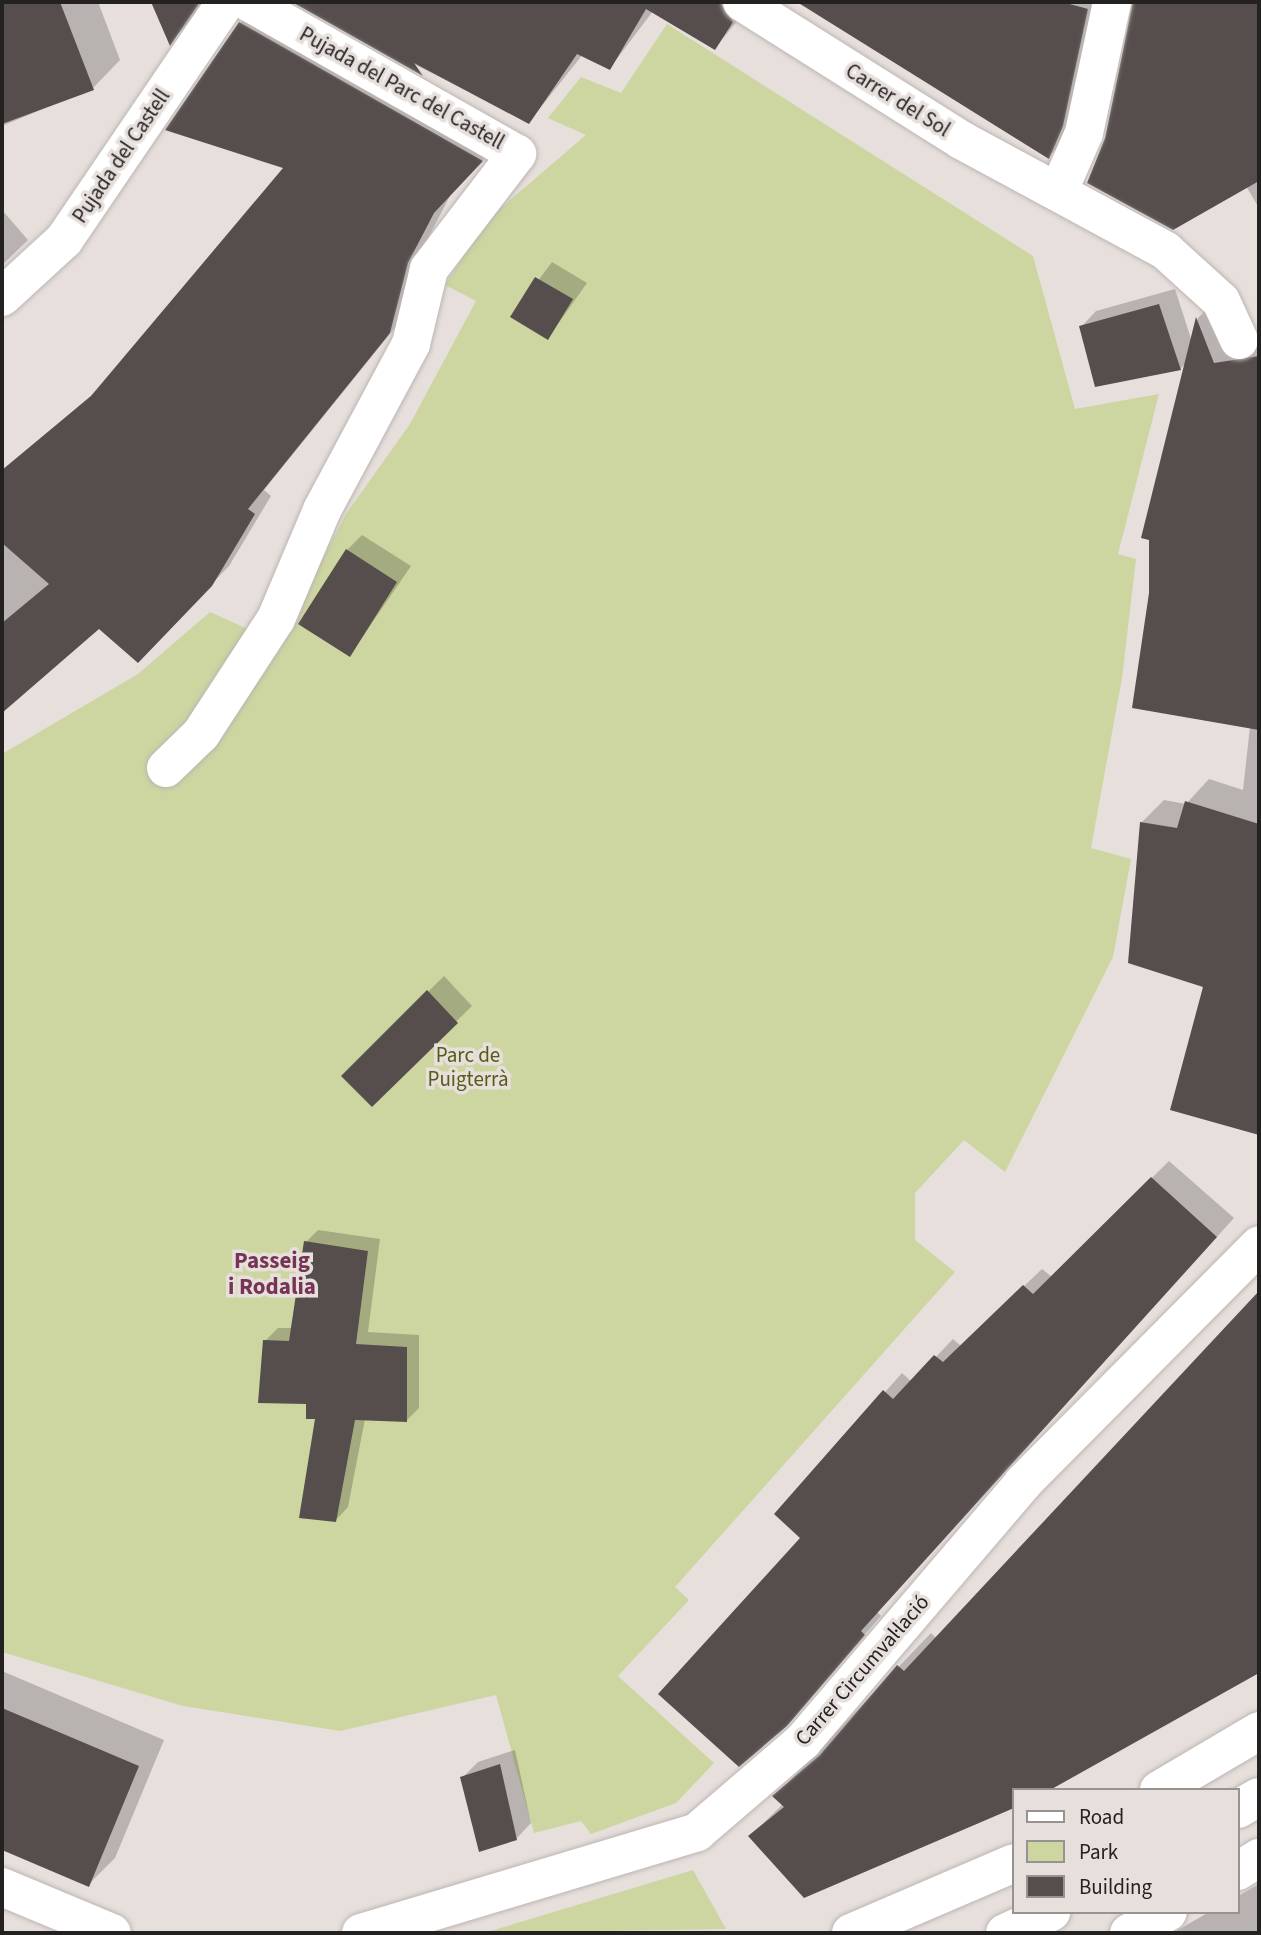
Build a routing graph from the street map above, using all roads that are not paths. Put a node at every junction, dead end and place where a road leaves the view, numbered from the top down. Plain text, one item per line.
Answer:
1 (226, 2) edge
2 (248, 2) edge
3 (743, 2) edge
4 (1112, 2) edge
5 (1059, 190) junction
6 (2, 297) edge
7 (1239, 340) dead end
8 (166, 768) dead end
9 (1259, 1245) edge
10 (1259, 1731) edge
11 (1162, 1788) edge
12 (1259, 1797) edge
13 (1240, 1808) edge
14 (1259, 1858) edge
15 (1012, 1864) edge
16 (1240, 1870) edge
17 (2, 1886) edge
18 (1047, 1914) edge
19 (1164, 1914) edge
20 (88, 1929) edge
21 (361, 1933) edge
22 (851, 1933) edge
23 (1005, 1933) edge
24 (1129, 1933) edge

1 - 6 street, Pujada del Castell
2 - 8 street, Pujada del Parc del Castell
3 - 5 street, Carrer del Sol
4 - 5 street
5 - 7 street, Carrer del Sol
9 - 21 street, Carrer Circumval·lació
10 - 11 street
12 - 13 street
14 - 16 street
15 - 22 street
17 - 20 street
18 - 23 street
19 - 24 street

